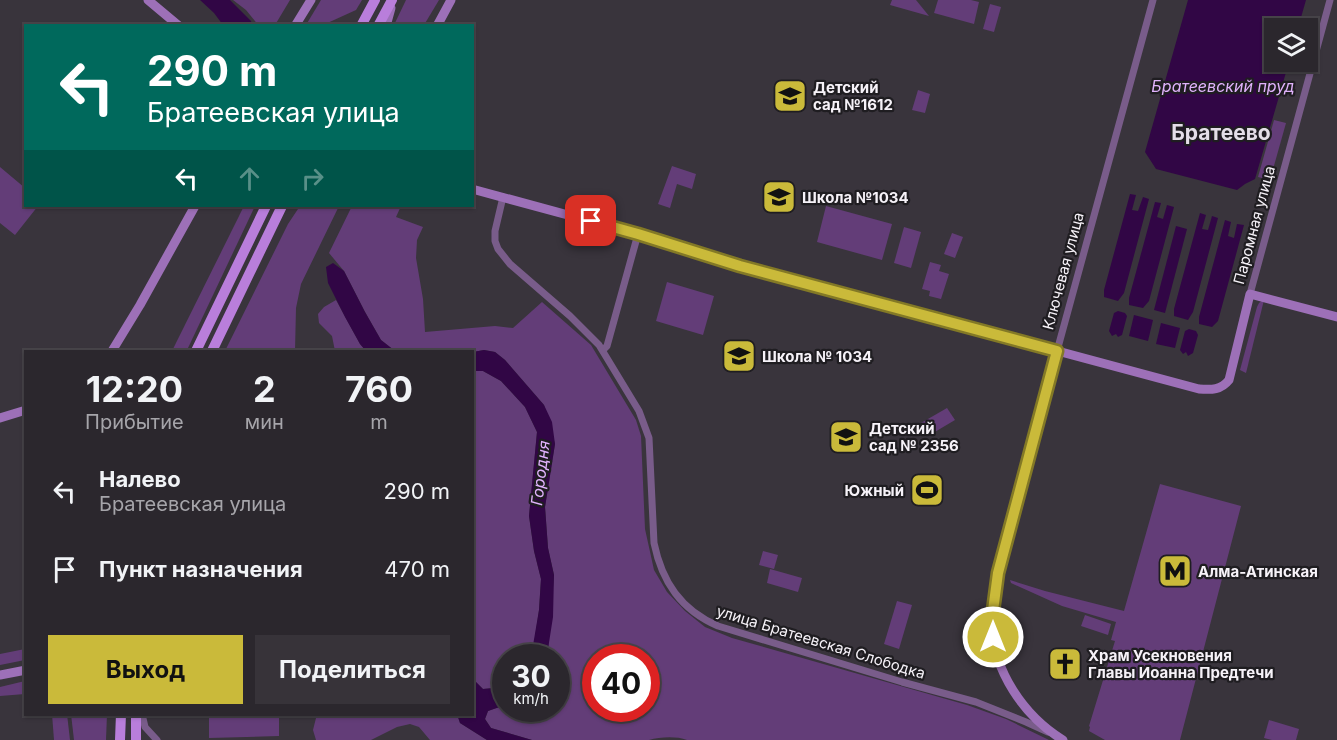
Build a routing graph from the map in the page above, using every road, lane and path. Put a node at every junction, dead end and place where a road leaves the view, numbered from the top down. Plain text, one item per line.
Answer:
1 (148, 0) edge
2 (311, 0) edge
3 (375, 0) edge
4 (393, 0) edge
5 (451, 0) edge
6 (1153, 0) edge
7 (1330, 0) edge
8 (177, 24) edge
9 (297, 24) edge
10 (362, 24) edge
11 (379, 24) edge
12 (387, 24) edge
13 (437, 24) edge
14 (474, 190) edge
15 (503, 197) junction
16 (194, 207) edge
17 (266, 207) edge
18 (282, 207) edge
19 (638, 234) junction
20 (1250, 294) junction
21 (1337, 317) edge
22 (113, 350) edge
23 (196, 350) edge
24 (213, 350) edge
25 (603, 350) junction
26 (1057, 351) junction
27 (24, 411) edge
28 (0, 418) edge
29 (24, 670) edge
30 (0, 675) edge
31 (121, 716) edge
32 (136, 716) edge
33 (142, 716) edge
34 (1062, 739) edge
35 (120, 740) edge
36 (136, 740) edge
37 (157, 740) edge

1 - 8 street
2 - 9 street
3 - 10 main road
4 - 11 main road
4 - 12 street
5 - 13 street
6 - 26 street, Ключевая улица
7 - 20 street, Паромная улица
14 - 15 street
15 - 19 street
15 - 25 street, улица Братеевская Слободка
16 - 22 street
17 - 23 main road
18 - 24 main road
19 - 25 street
19 - 26 street
20 - 21 street
20 - 26 street, Паромная улица
25 - 34 street, улица Братеевская Слободка
26 - 34 street, Ключевая улица
27 - 28 street
29 - 30 street
31 - 35 main road
32 - 36 main road
33 - 37 street

